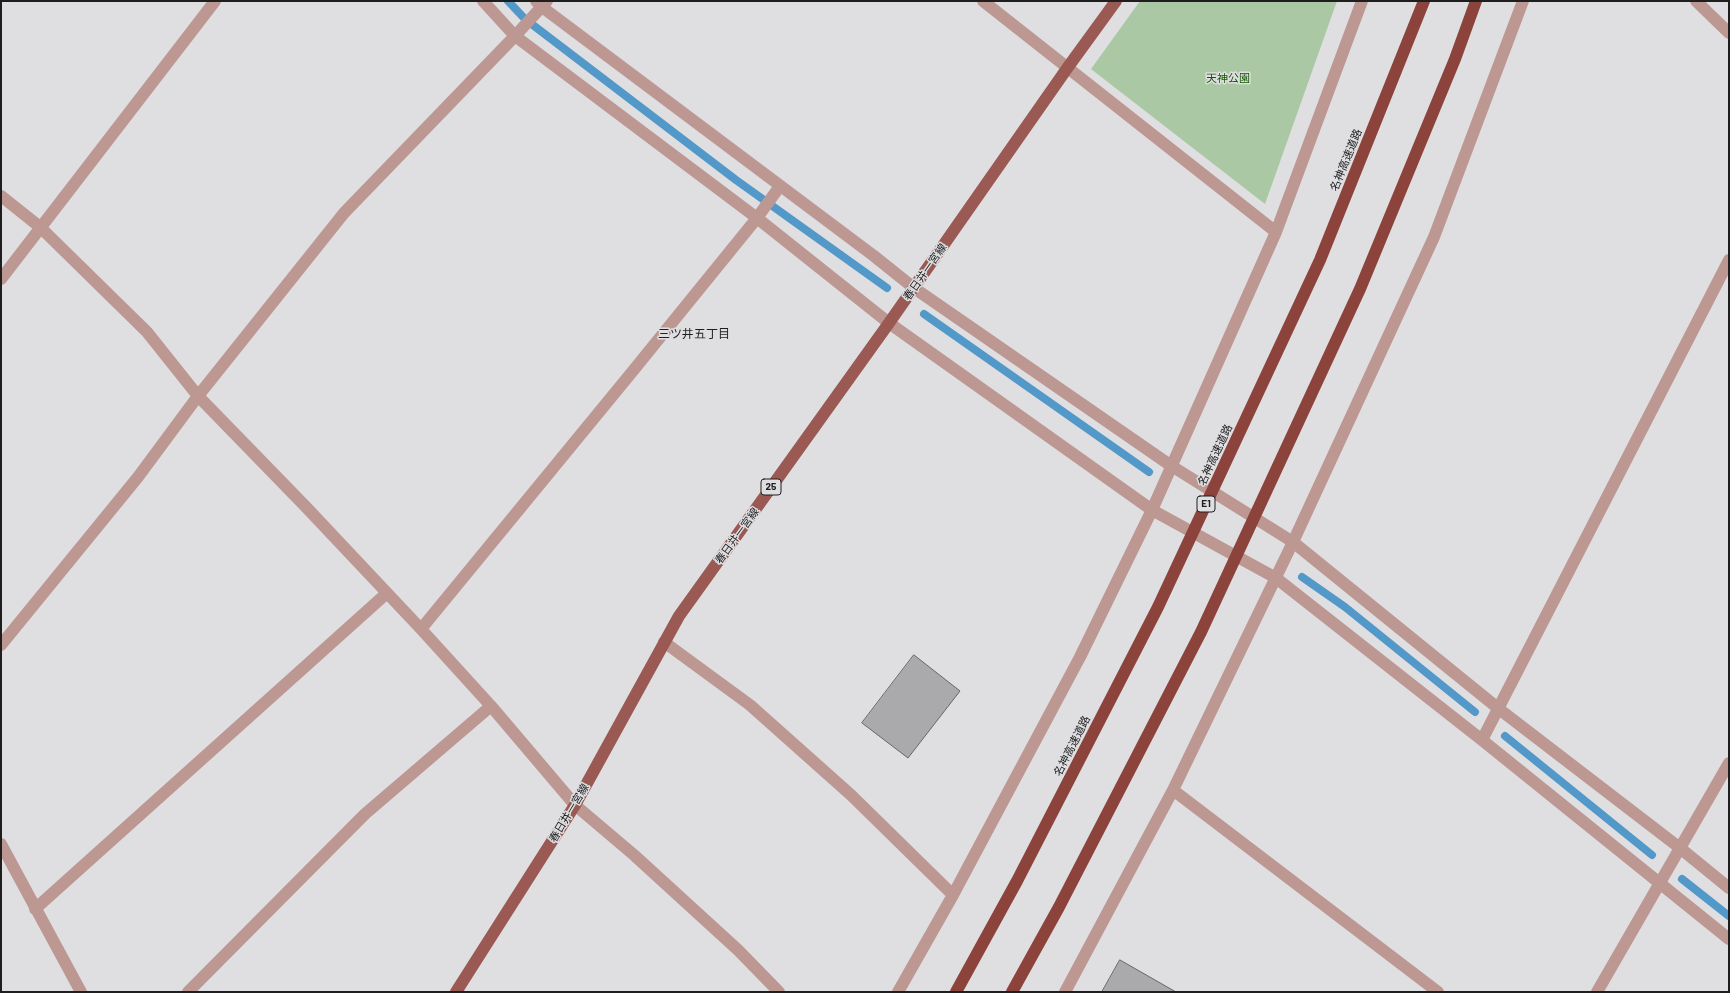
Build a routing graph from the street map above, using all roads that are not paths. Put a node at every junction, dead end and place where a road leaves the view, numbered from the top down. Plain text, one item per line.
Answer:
1 (215, 1) edge
2 (483, 1) edge
3 (983, 1) edge
4 (1116, 1) edge
5 (1362, 1) edge
6 (1424, 1) edge
7 (1476, 1) edge
8 (1523, 1) edge
9 (1696, 1) edge
10 (542, 3) edge
11 (1729, 33) edge
12 (515, 36) junction
13 (1068, 67) junction
14 (780, 186) junction
15 (1, 196) edge
16 (756, 218) junction
17 (40, 228) junction
18 (1276, 232) junction
19 (1729, 260) edge
20 (1, 279) edge
21 (914, 288) junction
22 (889, 323) junction
23 (198, 396) junction
24 (1170, 465) junction
25 (1152, 510) junction
26 (1293, 542) junction
27 (1276, 578) junction
28 (387, 593) junction
29 (421, 628) junction
30 (664, 642) junction
31 (1, 645) edge
32 (491, 706) junction
33 (1499, 709) junction
34 (1482, 740) junction
35 (1729, 763) edge
36 (1173, 790) junction
37 (575, 805) junction
38 (1, 844) edge
39 (1680, 848) junction
40 (1660, 884) junction
41 (1729, 888) edge
42 (953, 895) junction
43 (35, 909) junction
44 (1729, 939) edge
45 (81, 992) edge
46 (188, 992) edge
47 (456, 992) edge
48 (779, 992) edge
49 (898, 992) edge
50 (956, 992) edge
51 (1012, 992) edge
52 (1065, 992) edge
53 (1438, 992) edge
54 (1597, 992) edge

1 - 17 street
2 - 12 street
3 - 13 street
4 - 13 main road, 春日井一宮線 / 25
5 - 18 street
6 - 50 highway, 名神高速道路 / E1, bridge
7 - 51 highway, bridge
8 - 26 street
9 - 11 street
10 - 12 street
10 - 14 street
12 - 16 street
12 - 23 street
13 - 18 street
13 - 21 main road, 春日井一宮線 / 25
14 - 16 street
14 - 21 street
15 - 17 street
16 - 22 street
16 - 29 street
17 - 20 street
17 - 23 street
18 - 24 street
19 - 33 street
21 - 22 main road, 春日井一宮線 / 25
21 - 24 street
22 - 25 street
22 - 30 main road, 春日井一宮線 / 25
23 - 28 street
23 - 31 street
24 - 25 street
24 - 26 street
25 - 27 street
25 - 42 street
26 - 27 street
26 - 33 street
27 - 34 street
27 - 36 street
28 - 29 street
28 - 43 street
29 - 32 street
30 - 37 main road, 春日井一宮線 / 25
30 - 42 street
32 - 37 street
32 - 46 street
33 - 34 street
33 - 39 street
34 - 40 street
35 - 39 street
36 - 52 street
36 - 53 street
37 - 47 main road, 春日井一宮線 / 25
37 - 48 street
38 - 43 street
39 - 40 street
39 - 41 street
40 - 44 street
40 - 54 street
42 - 49 street
43 - 45 street

